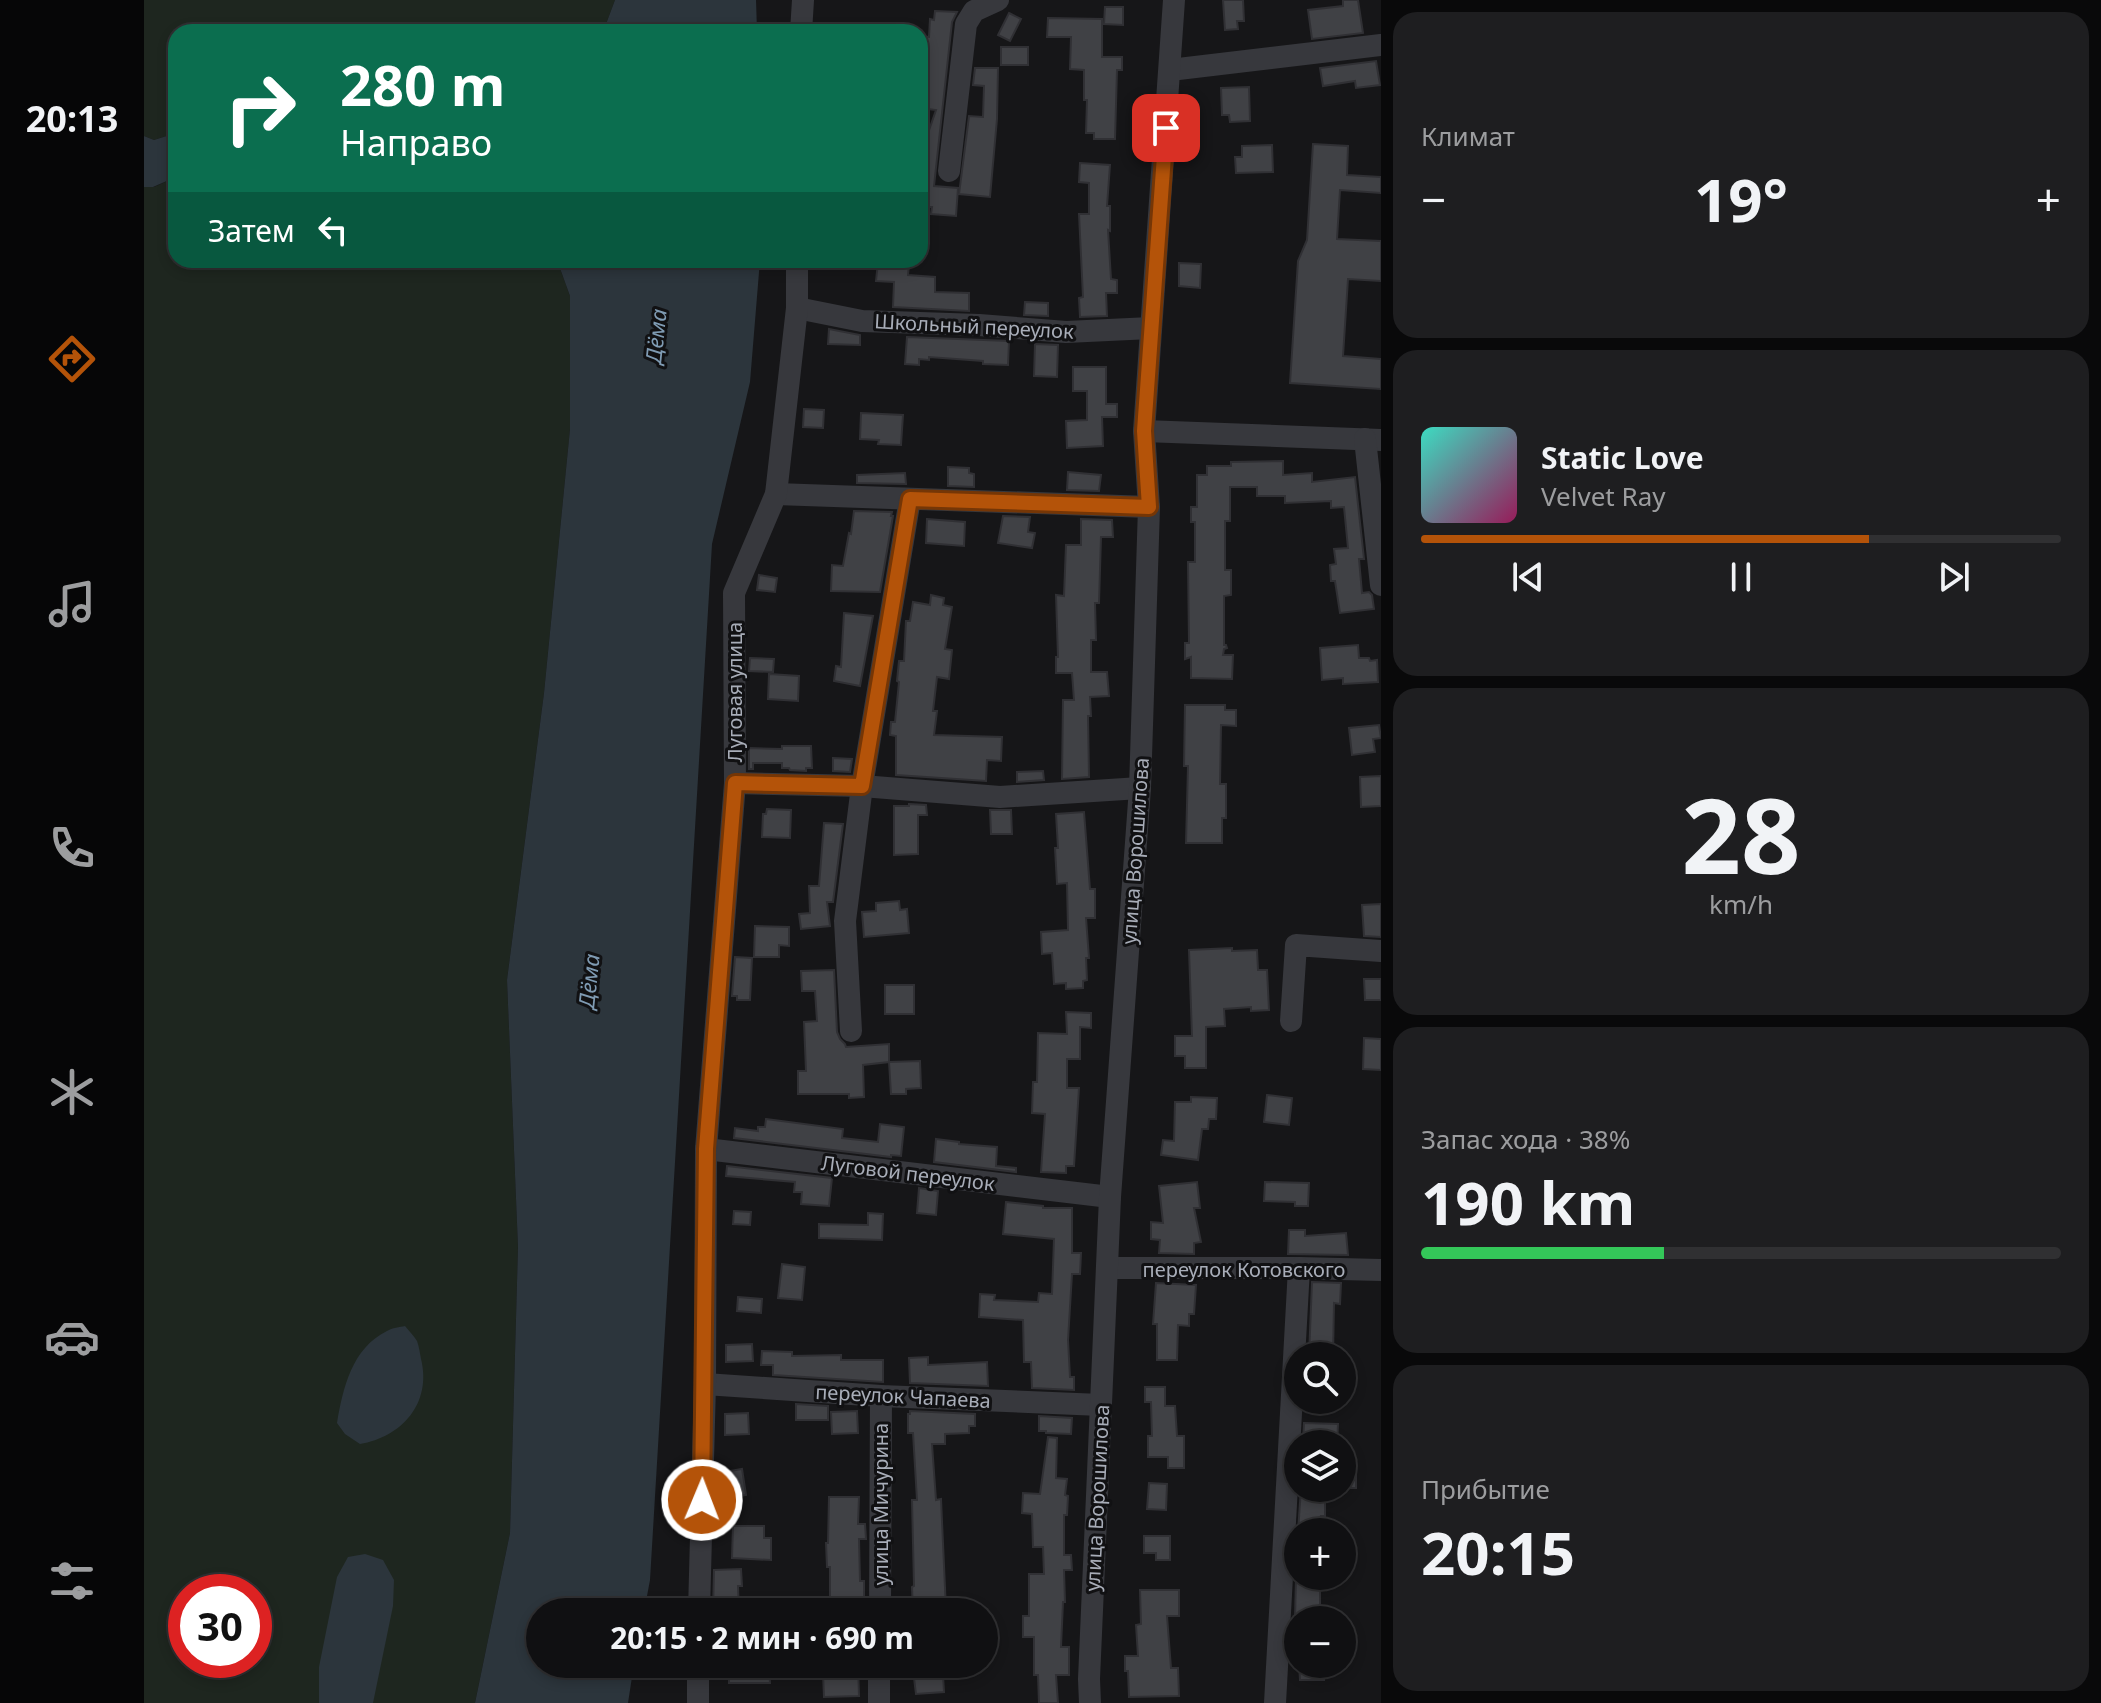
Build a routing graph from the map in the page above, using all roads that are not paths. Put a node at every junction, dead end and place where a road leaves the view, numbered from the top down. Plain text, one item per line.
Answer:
1 (803, 0) edge
2 (998, 0) edge
3 (1174, 0) edge
4 (802, 24) edge
5 (1381, 45) edge
6 (1170, 70) junction
7 (949, 171) dead end
8 (797, 268) edge
9 (797, 308) junction
10 (1151, 328) junction
11 (1144, 431) junction
12 (1373, 440) edge
13 (776, 494) junction
14 (910, 499) junction
15 (1149, 507) junction
16 (1381, 585) edge
17 (735, 783) junction
18 (862, 786) junction
19 (1140, 788) junction
20 (1381, 951) edge
21 (1291, 1021) dead end
22 (851, 1031) dead end
23 (706, 1149) junction
24 (1110, 1197) junction
25 (1107, 1268) junction
26 (1299, 1268) junction
27 (1381, 1270) edge
28 (705, 1384) junction
29 (881, 1396) junction
30 (1101, 1405) junction
31 (699, 1598) edge
32 (880, 1598) edge
33 (698, 1678) edge
34 (879, 1678) edge
35 (698, 1703) edge
36 (879, 1703) edge
37 (1090, 1703) edge
38 (1275, 1703) edge

1 - 4 street
2 - 7 street
3 - 6 street, улица Ворошилова
5 - 6 street
6 - 10 street, улица Ворошилова
8 - 9 street, Луговая улица
9 - 10 street, Школьный переулок
9 - 13 street, Луговая улица
10 - 11 street, улица Ворошилова
11 - 12 street
11 - 15 street, улица Ворошилова
12 - 16 street
13 - 14 street
13 - 17 street, Луговая улица
14 - 15 street
14 - 18 street
15 - 19 street, улица Ворошилова
17 - 18 street
17 - 23 street, Луговая улица
18 - 19 street
18 - 22 street
19 - 24 street, улица Ворошилова
20 - 21 street
23 - 24 street, Луговой переулок
23 - 28 street, Луговая улица
24 - 25 street, улица Ворошилова
25 - 26 street, переулок Котовского
25 - 30 street, улица Ворошилова
26 - 27 street, переулок Котовского
26 - 38 street
28 - 29 street, переулок Чапаева
28 - 31 street, Луговая улица
29 - 30 street, переулок Чапаева
29 - 32 street, улица Мичурина
30 - 37 street, улица Ворошилова
33 - 35 street
34 - 36 street

